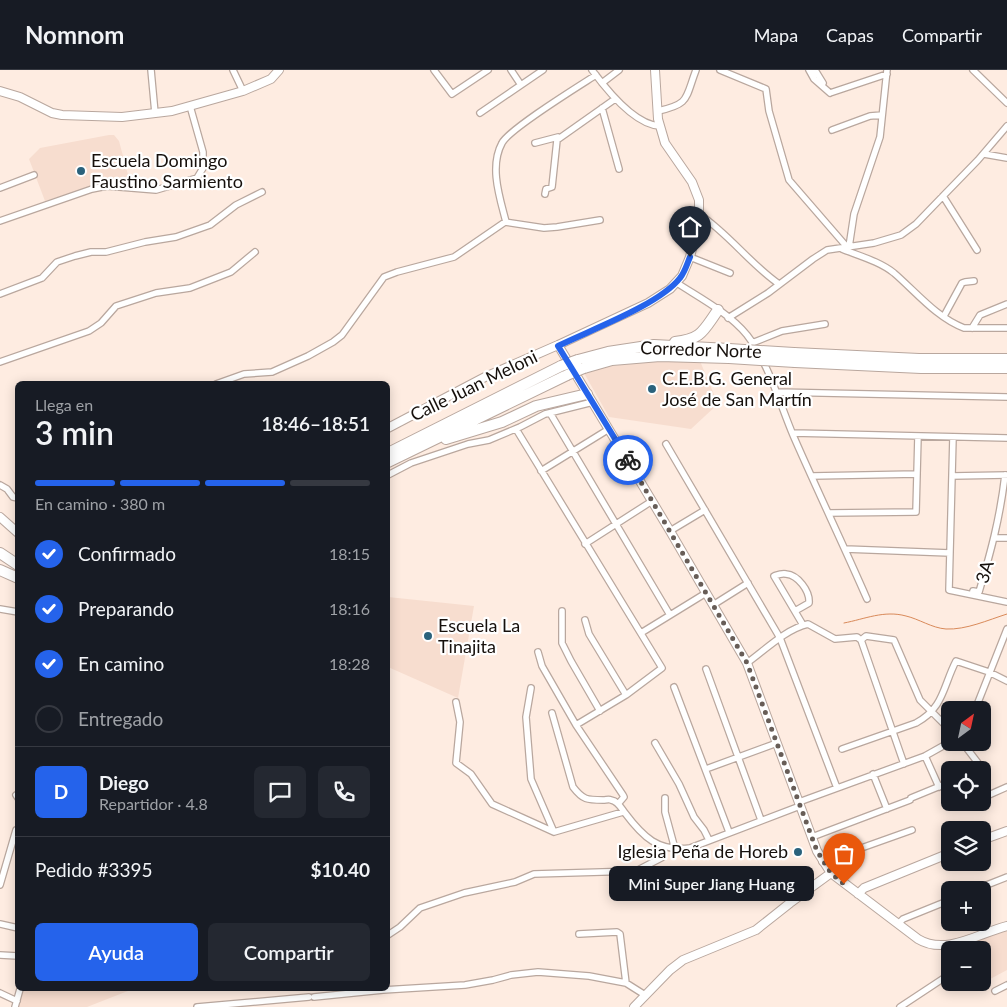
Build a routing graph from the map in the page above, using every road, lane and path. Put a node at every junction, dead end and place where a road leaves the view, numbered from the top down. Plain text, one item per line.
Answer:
1 (151, 70) edge
2 (233, 70) edge
3 (279, 70) edge
4 (434, 70) edge
5 (488, 70) edge
6 (511, 70) edge
7 (543, 70) edge
8 (619, 70) edge
9 (656, 70) edge
10 (696, 70) edge
11 (720, 70) edge
12 (809, 70) edge
13 (815, 70) edge
14 (973, 70) edge
15 (594, 72) edge
16 (887, 72) edge
17 (602, 84) junction
18 (521, 85) junction
19 (0, 91) edge
20 (243, 91) junction
21 (830, 92) junction
22 (615, 99) junction
23 (1007, 104) edge
24 (190, 106) junction
25 (602, 108) junction
26 (658, 111) junction
27 (155, 113) junction
28 (480, 113) dead end
29 (882, 115) junction
30 (660, 126) junction
31 (1007, 126) edge
32 (832, 130) dead end
33 (560, 137) junction
34 (535, 143) dead end
35 (984, 154) junction
36 (1007, 158) edge
37 (618, 170) dead end
38 (34, 175) dead end
39 (0, 188) edge
40 (262, 192) dead end
41 (545, 194) dead end
42 (944, 196) junction
43 (699, 214) junction
44 (600, 220) dead end
45 (0, 221) edge
46 (506, 222) junction
47 (846, 248) junction
48 (977, 250) dead end
49 (255, 252) dead end
50 (690, 257) junction
51 (730, 273) dead end
52 (974, 281) dead end
53 (677, 283) junction
54 (779, 284) junction
55 (0, 294) edge
56 (1007, 304) edge
57 (718, 310) junction
58 (944, 316) junction
59 (728, 318) junction
60 (824, 324) dead end
61 (972, 328) junction
62 (1007, 328) edge
63 (752, 343) junction
64 (654, 345) junction
65 (558, 346) junction
66 (729, 354) junction
67 (795, 358) junction
68 (1007, 359) edge
69 (0, 362) edge
70 (581, 364) junction
71 (1007, 368) edge
72 (564, 371) junction
73 (224, 381) edge
74 (776, 392) junction
75 (1007, 397) edge
76 (590, 398) junction
77 (550, 413) junction
78 (390, 427) edge
79 (516, 429) junction
80 (609, 430) junction
81 (792, 433) junction
82 (918, 436) junction
83 (953, 437) junction
84 (1007, 438) edge
85 (666, 444) dead end
86 (414, 449) junction
87 (390, 452) edge
88 (573, 452) junction
89 (390, 461) edge
90 (541, 471) junction
91 (390, 474) edge
92 (917, 474) junction
93 (1006, 475) edge
94 (812, 476) junction
95 (952, 476) junction
96 (0, 485) edge
97 (15, 497) edge
98 (652, 501) junction
99 (705, 510) junction
100 (1004, 510) edge
101 (828, 513) junction
102 (0, 517) edge
103 (616, 524) junction
104 (15, 530) edge
105 (670, 531) junction
106 (995, 538) junction
107 (1007, 538) edge
108 (585, 544) junction
109 (845, 549) junction
110 (0, 553) edge
111 (950, 553) junction
112 (0, 560) edge
113 (15, 565) edge
114 (15, 566) edge
115 (0, 570) edge
116 (0, 575) edge
117 (15, 578) edge
118 (15, 578) edge
119 (748, 583) junction
120 (961, 592) junction
121 (706, 593) junction
122 (867, 598) dead end
123 (1007, 602) edge
124 (713, 605) junction
125 (0, 608) edge
126 (562, 610) dead end
127 (15, 611) edge
128 (795, 611) junction
129 (670, 615) junction
130 (585, 620) dead end
131 (803, 625) junction
132 (1007, 629) edge
133 (640, 633) junction
134 (780, 638) junction
135 (861, 640) junction
136 (538, 652) dead end
137 (747, 663) junction
138 (706, 669) dead end
139 (989, 672) junction
140 (1007, 682) edge
141 (674, 687) dead end
142 (531, 688) dead end
143 (626, 695) junction
144 (978, 701) edge
145 (456, 702) dead end
146 (600, 711) junction
147 (931, 712) junction
148 (552, 713) dead end
149 (941, 721) edge
150 (576, 725) junction
151 (893, 731) junction
152 (656, 743) dead end
153 (776, 743) junction
154 (941, 747) edge
155 (842, 749) dead end
156 (969, 751) edge
157 (925, 756) junction
158 (739, 758) junction
159 (976, 761) edge
160 (904, 764) junction
161 (706, 769) junction
162 (873, 774) junction
163 (941, 786) edge
164 (938, 787) junction
165 (1007, 787) edge
166 (837, 788) junction
167 (991, 794) edge
168 (665, 798) dead end
169 (618, 804) junction
170 (799, 804) junction
171 (886, 809) junction
172 (624, 812) junction
173 (761, 820) junction
174 (912, 830) dead end
175 (1007, 831) edge
176 (554, 832) junction
177 (729, 832) junction
178 (15, 833) edge
179 (812, 837) junction
180 (991, 837) edge
181 (709, 840) junction
182 (661, 846) junction
183 (675, 849) junction
184 (941, 858) edge
185 (822, 862) junction
186 (831, 873) junction
187 (1007, 877) edge
188 (991, 883) edge
189 (0, 885) edge
190 (858, 894) junction
191 (941, 904) edge
192 (0, 924) edge
193 (898, 924) junction
194 (1007, 926) edge
195 (15, 927) edge
196 (390, 934) edge
197 (579, 934) dead end
198 (961, 941) edge
199 (941, 946) edge
200 (0, 955) edge
201 (15, 956) edge
202 (941, 980) edge
203 (626, 983) junction
204 (1007, 985) edge
205 (390, 989) edge
206 (19, 991) edge
207 (365, 991) edge
208 (995, 991) dead end
209 (0, 993) edge
210 (645, 994) junction
211 (16, 1004) edge
212 (197, 1007) edge
213 (634, 1007) edge
214 (900, 1007) edge

1 - 27 street
2 - 20 street
3 - 20 street
4 - 5 street
6 - 18 street
7 - 18 street
8 - 17 street
9 - 26 street, Calle Juan Meloni
10 - 26 street
11 - 47 street
12 - 21 street
13 - 21 street
14 - 23 street
15 - 17 street
15 - 46 street
16 - 21 street
16 - 29 street
17 - 22 street
18 - 28 street
19 - 27 street
20 - 24 street
22 - 25 street
22 - 30 street
24 - 27 street
24 - 45 street
25 - 33 street
25 - 37 street
26 - 30 street, Calle Juan Meloni
29 - 32 street
29 - 47 street
30 - 43 street, Calle Juan Meloni
31 - 35 street
33 - 34 street
33 - 41 street
35 - 36 street
35 - 42 street
38 - 39 street
40 - 55 street
42 - 47 street
42 - 48 street
43 - 50 street, Calle Juan Meloni
43 - 54 street
44 - 46 street
46 - 73 street
47 - 54 street
47 - 58 street
49 - 69 street
50 - 51 street
50 - 53 street, Calle Juan Meloni
52 - 58 street
53 - 57 street
53 - 65 street, Calle Juan Meloni
54 - 59 street
56 - 61 street
57 - 59 street
57 - 64 highway
58 - 61 street
59 - 63 street
60 - 63 street
61 - 62 street
63 - 74 street
64 - 66 highway, Corredor Norte
64 - 70 highway, Corredor Norte
65 - 76 street
65 - 78 street, Calle Juan Meloni
66 - 67 highway, Corredor Norte, bridge
66 - 70 highway, Corredor Norte
67 - 68 highway, Corredor Norte
67 - 71 highway, Corredor Norte
70 - 72 highway, Corredor Norte, bridge
72 - 86 highway, Corredor Norte
72 - 87 highway, Corredor Norte
74 - 75 street
74 - 81 street
76 - 77 street
76 - 80 street
76 - 86 highway
77 - 79 street
77 - 88 street
79 - 90 street
79 - 91 street
80 - 88 street
80 - 98 street
81 - 82 street
81 - 94 street
82 - 83 street
82 - 92 street
83 - 84 street
83 - 95 street
85 - 99 street
86 - 89 highway, Corredor Norte
88 - 90 street
88 - 103 street
90 - 108 street
92 - 94 street
92 - 101 street
93 - 95 street
93 - 100 street, 3A
94 - 101 street
95 - 111 street
96 - 97 street
98 - 103 street
98 - 105 street
99 - 105 street
99 - 119 street
100 - 106 street, 3A
101 - 109 street
102 - 104 street
103 - 108 street
103 - 129 street
105 - 121 street
106 - 107 street
106 - 120 street, 3A
108 - 133 street
109 - 111 street
109 - 122 street
110 - 113 highway
111 - 120 street
112 - 114 highway
115 - 117 highway
116 - 118 highway
119 - 124 street
119 - 134 street
120 - 123 street
121 - 124 street
121 - 129 street
124 - 137 street
125 - 127 street
126 - 146 street
128 - 128 street
128 - 131 street
129 - 133 street
130 - 143 street
131 - 134 street
131 - 135 street
132 - 139 street
133 - 143 street
134 - 137 street
134 - 166 street
135 - 147 street
135 - 151 street
136 - 150 street
137 - 153 street
138 - 158 street
139 - 140 street
139 - 144 street
139 - 147 street
141 - 161 street
142 - 176 street
143 - 146 street
145 - 176 street
146 - 150 street
147 - 149 street
147 - 151 street
148 - 169 street
150 - 169 street
151 - 155 street
151 - 160 street
152 - 181 street
153 - 158 street
153 - 170 street
154 - 157 street
156 - 159 street
157 - 160 street
157 - 164 street
158 - 161 street
158 - 173 street
160 - 162 street
161 - 177 street
162 - 166 street
162 - 171 street
163 - 164 street
164 - 171 street
165 - 167 street
166 - 170 street
168 - 183 street
169 - 172 street
170 - 173 street
170 - 179 street
171 - 179 street
172 - 176 street
172 - 182 street
173 - 177 street
174 - 185 street
175 - 180 street
177 - 181 street
178 - 189 street
179 - 185 street
181 - 183 street
182 - 183 street
182 - 196 street
184 - 190 street
185 - 186 street
186 - 190 street
186 - 210 street
187 - 188 street
190 - 193 street
191 - 193 street
192 - 195 street
193 - 199 street
194 - 198 street
197 - 203 street
200 - 201 street
202 - 214 street
203 - 205 street
203 - 210 street
204 - 208 street
206 - 211 street
207 - 212 street
209 - 211 street
210 - 213 street

